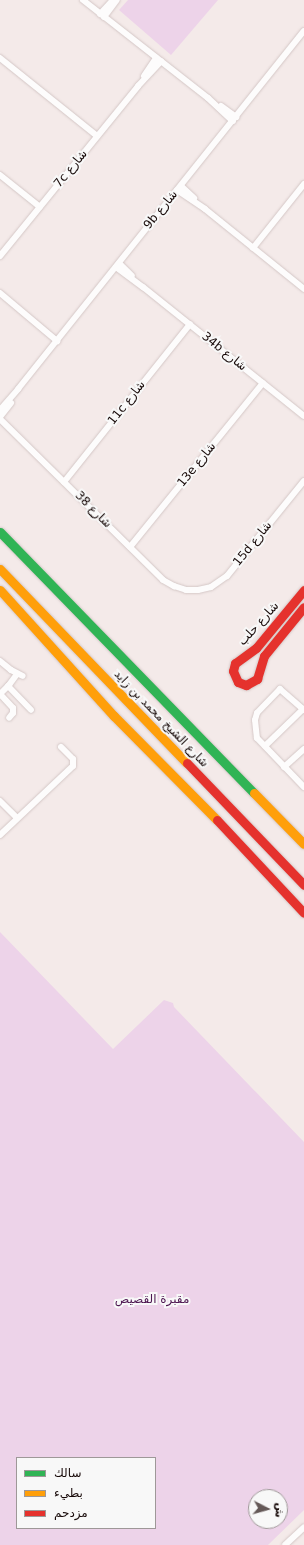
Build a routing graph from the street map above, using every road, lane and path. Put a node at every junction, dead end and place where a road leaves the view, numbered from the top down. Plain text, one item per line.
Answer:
1 (83, 0) edge
2 (113, 0) edge
3 (117, 0) edge
4 (102, 15) junction
5 (304, 32) edge
6 (0, 58) edge
7 (159, 60) junction
8 (234, 119) junction
9 (98, 136) junction
10 (0, 175) edge
11 (304, 184) edge
12 (179, 188) junction
13 (40, 207) junction
14 (253, 248) junction
15 (2, 254) edge
16 (0, 259) edge
17 (117, 265) junction
18 (304, 289) edge
19 (0, 293) edge
20 (190, 324) junction
21 (58, 339) junction
22 (262, 383) junction
23 (18, 389) junction
24 (0, 410) edge
25 (304, 416) edge
26 (0, 418) edge
27 (304, 481) edge
28 (64, 482) junction
29 (0, 532) edge
30 (130, 546) junction
31 (0, 569) edge
32 (0, 590) edge
33 (192, 590) joint
34 (304, 590) edge
35 (304, 607) edge
36 (0, 661) edge
37 (8, 686) junction
38 (0, 694) edge
39 (20, 698) junction
40 (12, 706) junction
41 (31, 710) dead end
42 (303, 710) edge
43 (9, 718) dead end
44 (265, 746) junction
45 (61, 747) dead end
46 (304, 748) edge
47 (284, 767) junction
48 (304, 788) edge
49 (0, 801) edge
50 (17, 818) junction
51 (0, 834) edge
52 (304, 844) edge
53 (304, 885) edge
54 (304, 914) edge
55 (304, 1526) edge
56 (285, 1545) edge

1 - 4 street
2 - 4 street
3 - 4 street
4 - 7 street
5 - 8 street, 9b شارع
6 - 9 street
7 - 8 street
7 - 9 street, 7c شارع
8 - 12 street, 9b شارع
9 - 13 street, 7c شارع
10 - 13 street
11 - 14 street
12 - 14 street
12 - 17 street, 9b شارع
13 - 15 street, 7c شارع
14 - 18 street
15 - 16 street, 7c شارع
17 - 20 street, 34b شارع
17 - 21 street, 9b شارع
19 - 21 street
20 - 22 street, 34b شارع
20 - 28 street, 11c شارع
21 - 23 street, 9b شارع
22 - 25 street, 34b شارع
22 - 30 street, 13e شارع
23 - 24 street, 9b شارع
23 - 26 street, 9b شارع
26 - 28 street, شارع 38
27 - 33 street, 15d شارع
28 - 30 street, شارع 38
29 - 52 main road, شارع الشيخ محمد بن زايد
30 - 33 street, شارع 38
31 - 53 main road, شارع الشيخ محمد بن زايد
32 - 54 main road
34 - 35 main road, شارع حلب
36 - 37 street
37 - 38 street
37 - 39 street
38 - 40 street
39 - 40 street
39 - 41 street
40 - 43 street
42 - 44 street
42 - 44 street
44 - 47 street
45 - 50 street
46 - 47 street
47 - 48 street
49 - 50 street
50 - 51 street
55 - 56 street

